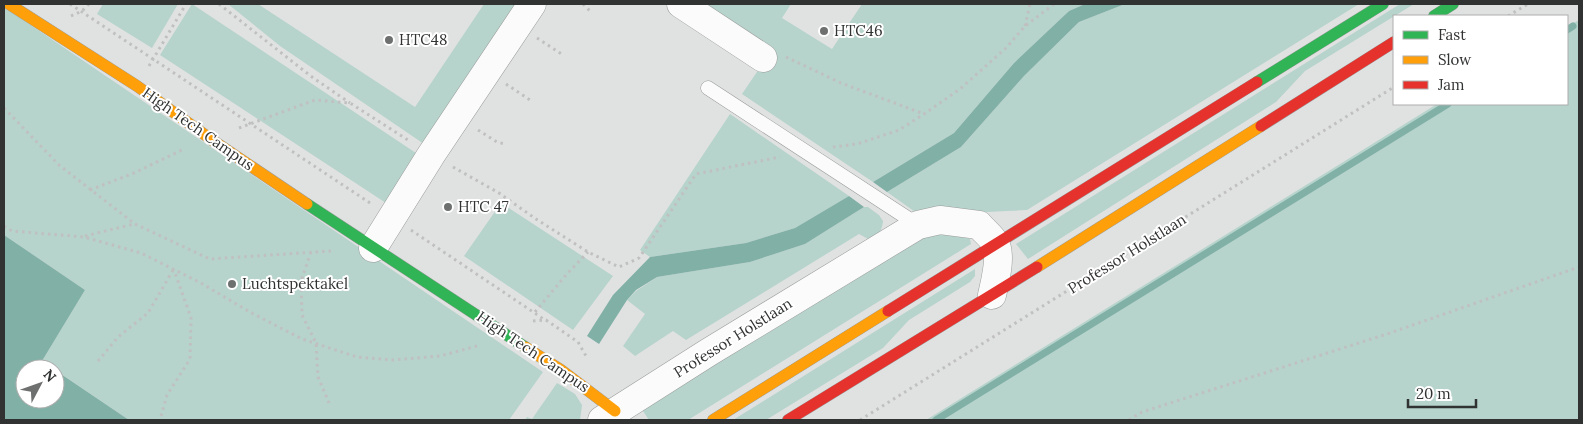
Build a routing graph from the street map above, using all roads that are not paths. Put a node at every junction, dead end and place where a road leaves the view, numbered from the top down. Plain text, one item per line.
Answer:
1 (532, 4) edge
2 (681, 4) edge
3 (1383, 4) edge
4 (1453, 4) edge
5 (20, 7) edge
6 (1436, 15) edge
7 (1393, 43) edge
8 (763, 58) road end
9 (708, 88) dead end
10 (918, 225) junction
11 (996, 244) junction
12 (373, 248) junction
13 (992, 295) junction
14 (609, 415) edge
15 (713, 420) edge
16 (788, 420) edge

1 - 12 street
2 - 8 street
3 - 11 main road
4 - 6 main road
5 - 12 main road, High Tech Campus
7 - 13 main road
9 - 10 lane
10 - 11 street, Professor Holstlaan
10 - 14 street, Professor Holstlaan
11 - 13 street
11 - 15 main road
12 - 14 main road, High Tech Campus
13 - 16 main road

